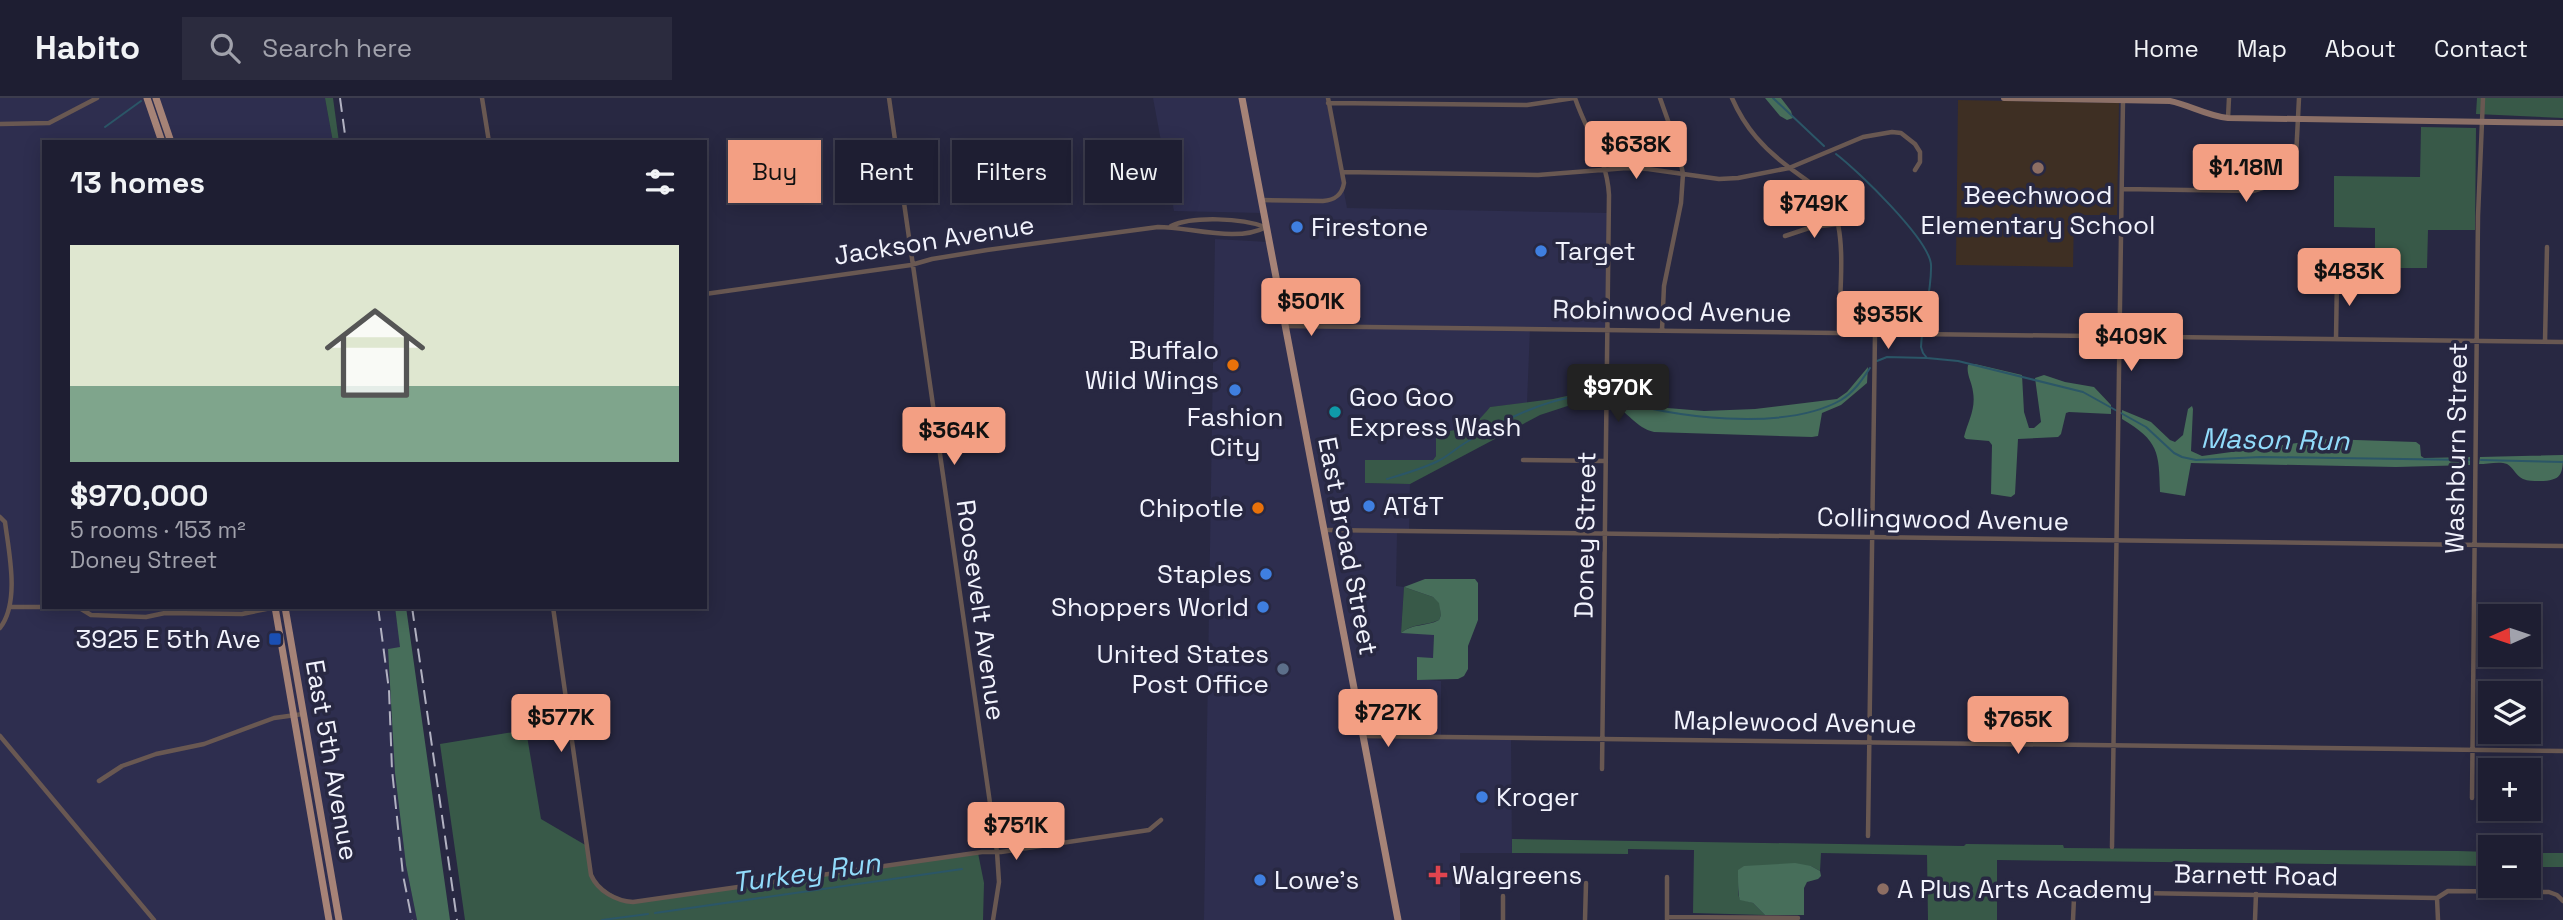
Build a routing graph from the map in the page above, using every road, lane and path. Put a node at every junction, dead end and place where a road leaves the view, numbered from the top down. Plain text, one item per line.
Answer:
1 (97, 98) edge
2 (147, 98) edge
3 (156, 98) edge
4 (482, 98) edge
5 (888, 98) edge
6 (1242, 98) edge
7 (1575, 98) edge
8 (1660, 98) edge
9 (1732, 98) edge
10 (2004, 98) edge
11 (2016, 98) edge
12 (2229, 98) edge
13 (2300, 98) edge
14 (2483, 98) edge
15 (2088, 99) edge
16 (2158, 99) edge
17 (1328, 100) edge
18 (2123, 100) junction
19 (2228, 118) junction
20 (2299, 119) junction
21 (2481, 121) junction
22 (2563, 123) edge
23 (0, 124) edge
24 (161, 140) edge
25 (170, 140) edge
26 (489, 140) edge
27 (1789, 168) junction
28 (1606, 169) junction
29 (1915, 170) dead end
30 (1342, 172) junction
31 (1683, 173) junction
32 (2122, 189) junction
33 (1261, 200) junction
34 (1186, 221) junction
35 (1222, 221) junction
36 (1838, 223) junction
37 (1170, 227) junction
38 (1266, 227) junction
39 (1186, 231) junction
40 (1222, 232) junction
41 (1785, 236) dead end
42 (2547, 247) dead end
43 (911, 265) junction
44 (2337, 277) dead end
45 (707, 294) edge
46 (1285, 326) junction
47 (1607, 330) junction
48 (1662, 330) junction
49 (1839, 332) junction
50 (1875, 333) junction
51 (2119, 336) junction
52 (2336, 339) junction
53 (2477, 341) junction
54 (2546, 342) junction
55 (2563, 342) edge
56 (1523, 460) dead end
57 (1605, 461) junction
58 (0, 517) edge
59 (1324, 530) junction
60 (1604, 534) junction
61 (1872, 537) junction
62 (2116, 540) junction
63 (2474, 545) junction
64 (2563, 546) edge
65 (10, 607) junction
66 (42, 607) edge
67 (81, 609) edge
68 (266, 609) edge
69 (276, 609) edge
70 (285, 609) edge
71 (554, 609) edge
72 (0, 628) edge
73 (303, 714) junction
74 (293, 715) junction
75 (0, 736) edge
76 (1363, 736) junction
77 (1601, 739) junction
78 (1869, 742) junction
79 (2114, 745) junction
80 (2471, 750) junction
81 (2563, 751) edge
82 (1602, 769) dead end
83 (99, 781) dead end
84 (2472, 798) dead end
85 (1161, 820) dead end
86 (1868, 836) dead end
87 (2112, 847) dead end
88 (997, 852) junction
89 (1667, 877) dead end
90 (1586, 883) dead end
91 (2256, 894) junction
92 (1503, 896) dead end
93 (2437, 898) junction
94 (2563, 901) edge
95 (1798, 918) edge
96 (1667, 919) edge
97 (154, 920) edge
98 (329, 920) edge
99 (339, 920) edge
100 (993, 920) edge
101 (1398, 920) edge
102 (1503, 920) edge
103 (1585, 920) edge
104 (2074, 920) edge
105 (2255, 920) edge
106 (2438, 920) edge

1 - 23 street
2 - 24 main road
3 - 25 main road
4 - 26 street
5 - 43 street, Roosevelt Avenue
6 - 33 main road, East Broad Street
7 - 17 street
7 - 28 street, Doney Street
8 - 31 street
9 - 27 street
10 - 11 street
11 - 15 street
12 - 19 street
13 - 20 street
14 - 21 street, Washburn Street
15 - 18 street
16 - 18 street
16 - 19 street
17 - 30 street
18 - 32 street
19 - 20 street
20 - 21 street
20 - 32 street
21 - 22 street
21 - 53 street, Washburn Street
27 - 29 street
27 - 31 street
27 - 36 street
28 - 30 street
28 - 31 street
28 - 47 street, Doney Street
30 - 33 street
31 - 48 street
32 - 51 street
33 - 38 main road, East Broad Street
34 - 35 street, Jackson Avenue
34 - 37 street, Jackson Avenue
34 - 39 street
35 - 38 street, Jackson Avenue
35 - 40 street
36 - 41 street
36 - 49 street
37 - 39 street, Jackson Avenue
37 - 43 street, Jackson Avenue
38 - 40 street, Jackson Avenue
38 - 46 main road, East Broad Street
39 - 40 street, Jackson Avenue
42 - 54 street
43 - 45 street, Jackson Avenue
43 - 88 street, Roosevelt Avenue
44 - 52 street
46 - 47 street, Robinwood Avenue
46 - 59 main road, East Broad Street
47 - 48 street, Robinwood Avenue
47 - 57 street, Doney Street
48 - 49 street, Robinwood Avenue
49 - 50 street, Robinwood Avenue
50 - 51 street, Robinwood Avenue
50 - 61 street
51 - 52 street, Robinwood Avenue
51 - 62 street
52 - 53 street, Robinwood Avenue
53 - 54 street, Robinwood Avenue
53 - 63 street, Washburn Street
54 - 55 street, Robinwood Avenue
56 - 57 street
57 - 60 street, Doney Street
58 - 65 street
59 - 60 street, Collingwood Avenue
59 - 76 main road, East Broad Street
60 - 61 street, Collingwood Avenue
60 - 77 street, Doney Street
61 - 62 street, Collingwood Avenue
61 - 78 street
62 - 63 street, Collingwood Avenue
62 - 79 street
63 - 64 street, Collingwood Avenue
63 - 80 street, Washburn Street
65 - 66 street
65 - 72 street
67 - 68 street
69 - 74 main road, East 5th Avenue
70 - 73 main road, East 5th Avenue
71 - 88 street
73 - 74 street
73 - 99 main road, East 5th Avenue
74 - 83 street
74 - 98 main road, East 5th Avenue
75 - 97 street
76 - 77 street, Maplewood Avenue
76 - 101 main road, East Broad Street
77 - 78 street, Maplewood Avenue
77 - 82 street, Doney Street
78 - 79 street, Maplewood Avenue
78 - 86 street
79 - 80 street, Maplewood Avenue
79 - 87 street
80 - 81 street, Maplewood Avenue
80 - 84 street, Washburn Street
85 - 88 street
88 - 100 street, Roosevelt Avenue
89 - 96 street
90 - 103 street
91 - 93 street, Barnett Road
91 - 104 street, Barnett Road
91 - 105 street
92 - 102 street
93 - 94 street
93 - 106 street
95 - 96 street

